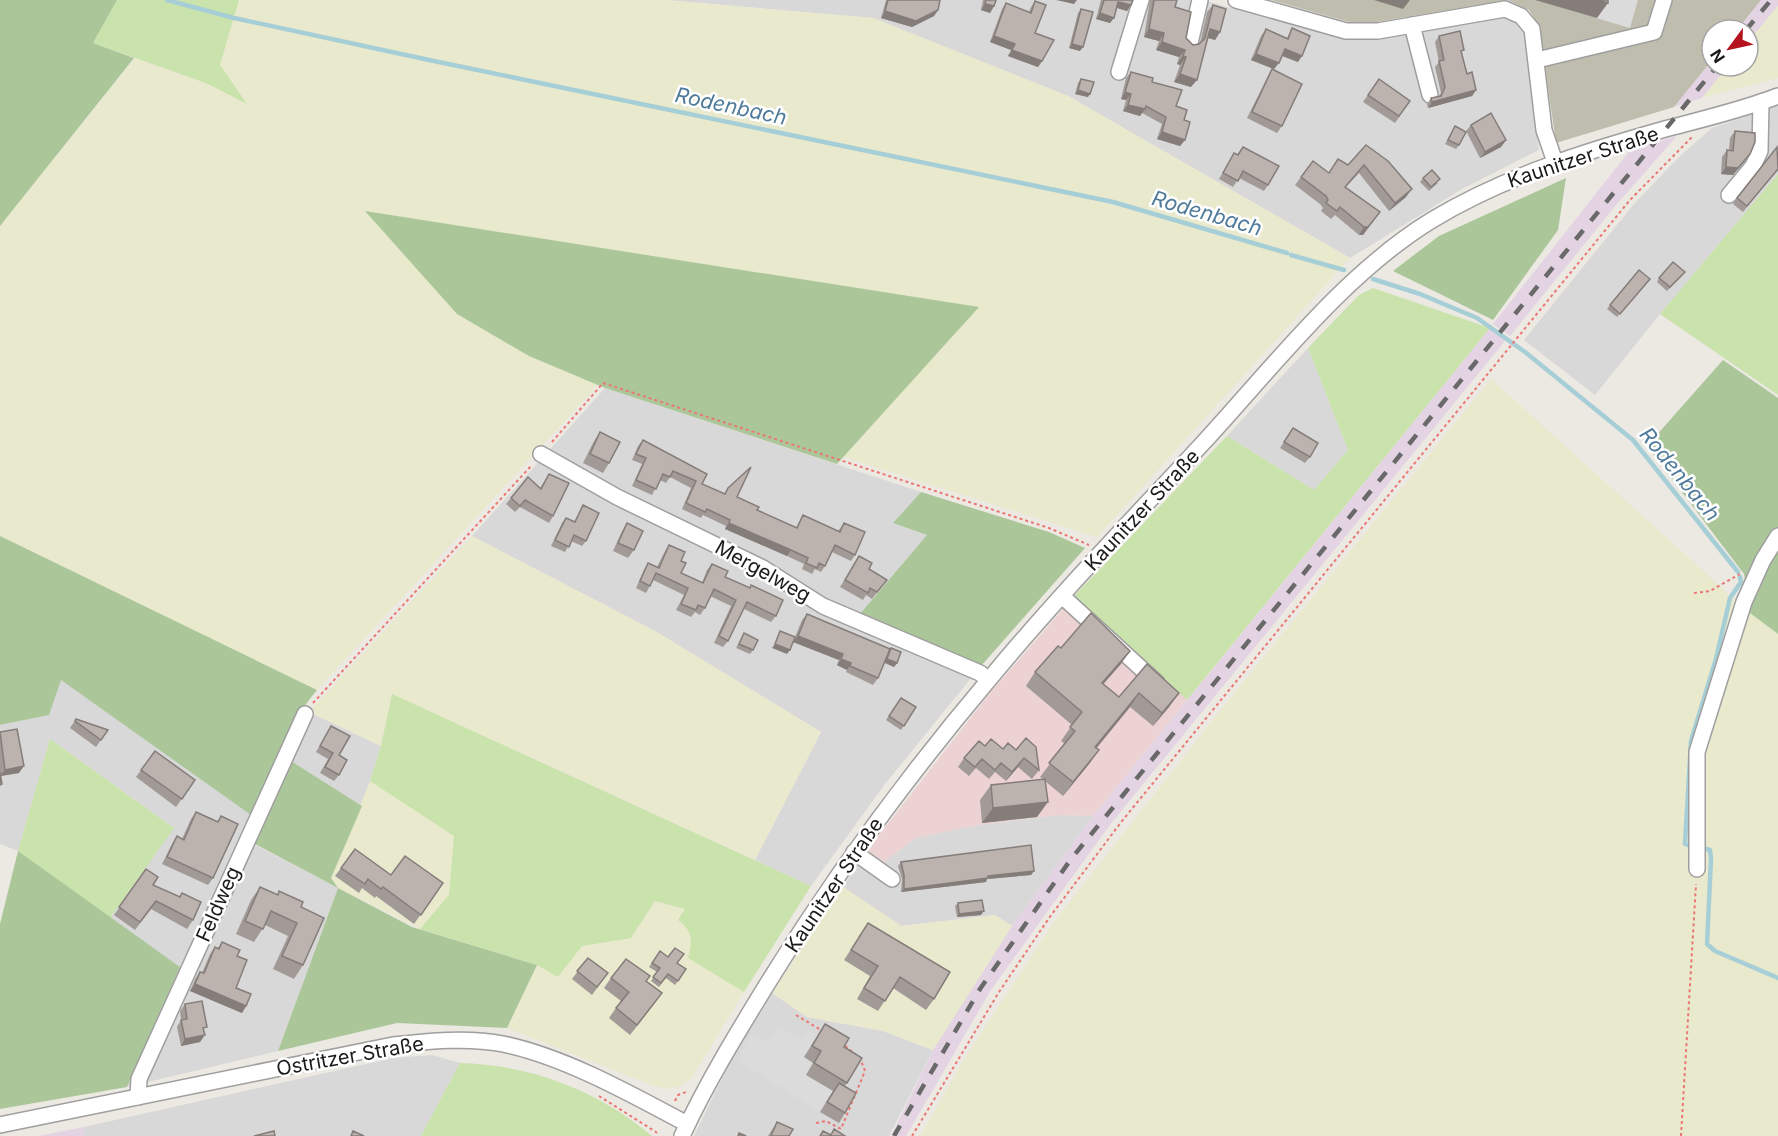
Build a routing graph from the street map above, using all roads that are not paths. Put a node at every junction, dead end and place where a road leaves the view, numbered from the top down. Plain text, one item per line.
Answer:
1 (1141, 0) edge
2 (1200, 0) edge
3 (1236, 0) edge
4 (1664, 0) edge
5 (1278, 6) edge
6 (1412, 25) junction
7 (1190, 43) edge
8 (1537, 60) junction
9 (1119, 72) dead end
10 (1430, 95) dead end
11 (1778, 96) edge
12 (1761, 102) junction
13 (1555, 162) junction
14 (1729, 195) dead end
15 (541, 454) road end
16 (1778, 536) edge
17 (1062, 596) junction
18 (988, 680) junction
19 (1164, 690) edge
20 (305, 714) road end
21 (854, 852) junction
22 (1697, 869) road end
23 (892, 879) dead end
24 (138, 1097) junction
25 (0, 1125) edge
26 (684, 1130) edge

1 - 9 street
2 - 7 street
3 - 5 street
4 - 8 street
5 - 6 street
6 - 8 street
6 - 10 street
8 - 13 street
11 - 12 street, Kaunitzer Straße
12 - 13 street, Kaunitzer Straße
12 - 14 street
13 - 17 street, Kaunitzer Straße
15 - 18 street, Mergelweg
16 - 22 street
17 - 18 street, Kaunitzer Straße
17 - 19 street
18 - 21 street, Kaunitzer Straße
20 - 24 street, Feldweg
21 - 23 street
21 - 26 street, Kaunitzer Straße
24 - 25 street, Ostritzer Straße
24 - 26 street, Ostritzer Straße

